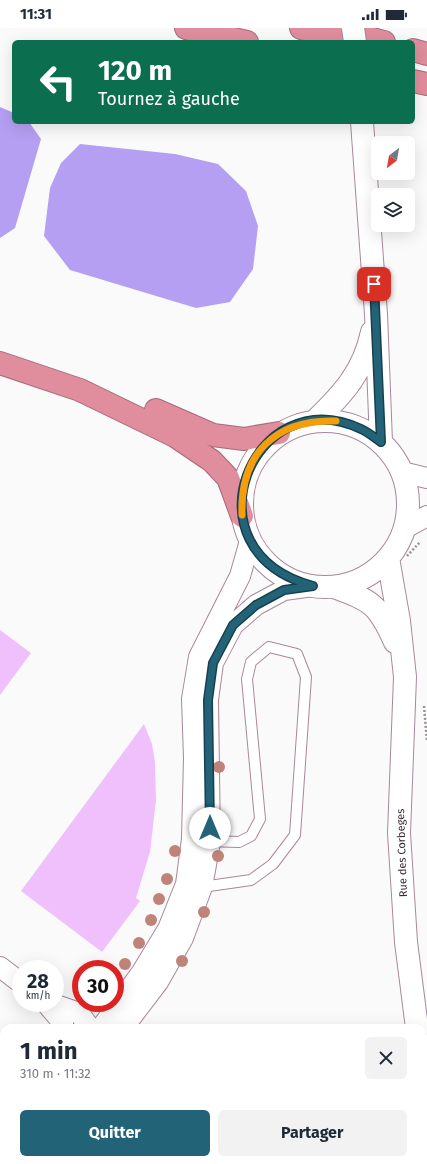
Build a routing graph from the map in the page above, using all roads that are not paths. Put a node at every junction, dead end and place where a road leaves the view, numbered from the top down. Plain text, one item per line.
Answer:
1 (186, 28) edge
2 (301, 28) edge
3 (332, 28) edge
4 (353, 28) edge
5 (238, 40) edge
6 (352, 40) edge
7 (355, 40) edge
8 (377, 40) edge
9 (415, 51) edge
10 (427, 54) edge
11 (415, 55) edge
12 (427, 58) edge
13 (415, 81) edge
14 (427, 84) edge
15 (362, 124) edge
16 (376, 314) junction
17 (0, 351) edge
18 (0, 363) edge
19 (316, 420) junction
20 (279, 433) junction
21 (381, 442) junction
22 (402, 472) junction
23 (427, 478) edge
24 (242, 516) junction
25 (427, 516) edge
26 (405, 528) junction
27 (250, 541) junction
28 (388, 558) junction
29 (313, 586) junction
30 (334, 587) junction
31 (405, 676) junction
32 (201, 840) junction
33 (202, 887) junction
34 (0, 967) edge
35 (12, 976) edge
36 (64, 1008) edge
37 (53, 1012) edge
38 (63, 1024) edge
39 (87, 1024) edge
40 (104, 1024) edge
41 (126, 1024) edge
42 (416, 1024) edge

1 - 5 highway
2 - 6 highway
3 - 8 highway
4 - 7 street, bridge
9 - 10 highway
11 - 12 highway
13 - 14 highway
15 - 16 street
16 - 19 street
16 - 21 street
17 - 20 highway
18 - 24 highway
19 - 20 street
19 - 21 street
20 - 24 street
21 - 22 street
22 - 23 street
22 - 26 street
24 - 27 street
25 - 26 street
26 - 28 street
27 - 29 street
27 - 32 street
28 - 30 street
28 - 31 street, Rue des Corbeges
29 - 30 street
29 - 32 street
30 - 31 street, Rue des Corbeges
31 - 42 street, Rue des Corbeges
32 - 33 street
32 - 33 lane
32 - 40 street
33 - 41 street
34 - 35 street
36 - 39 street
37 - 38 street

